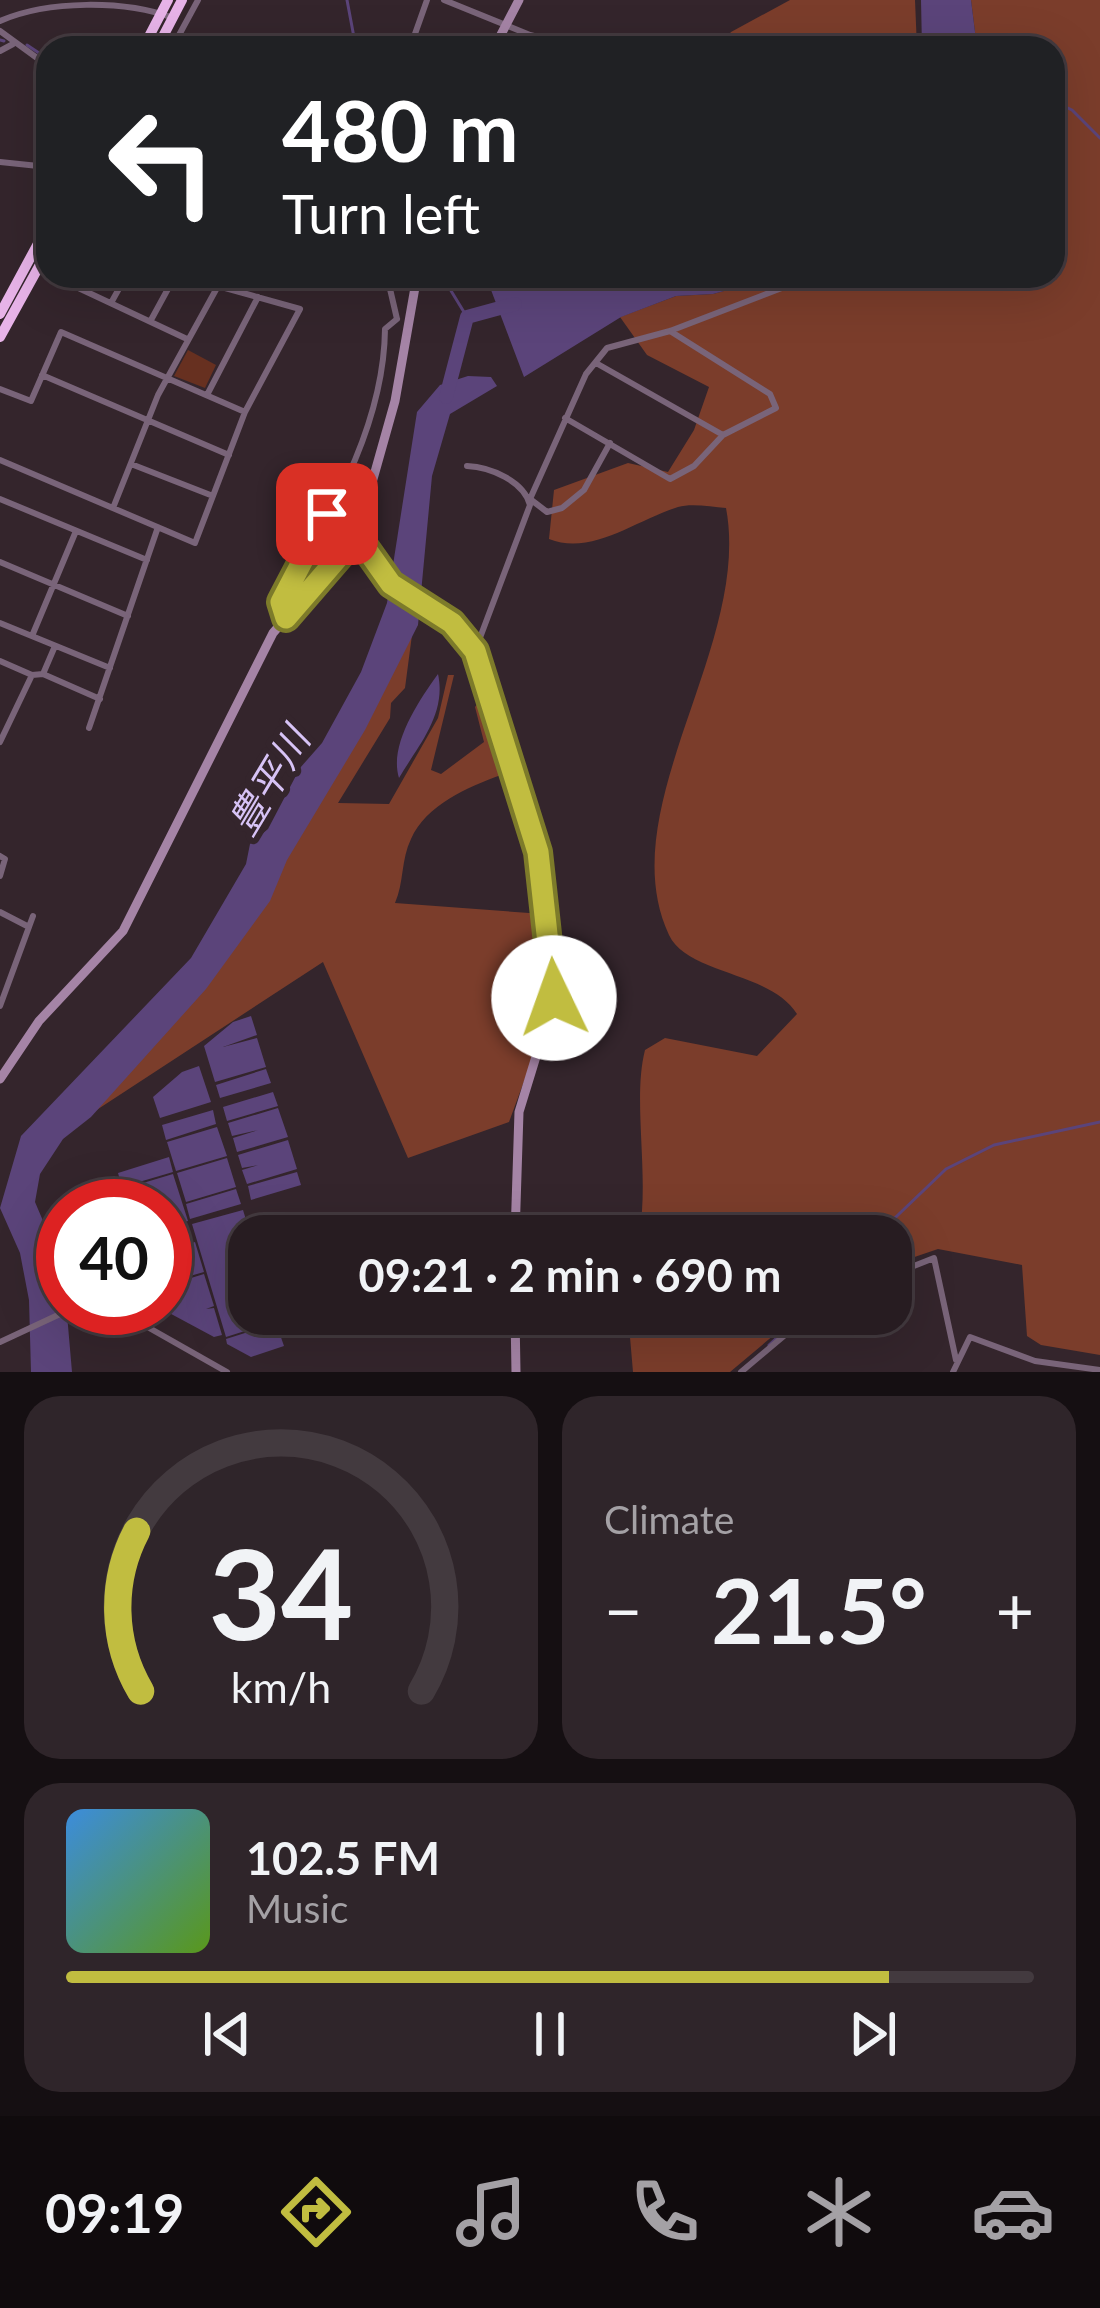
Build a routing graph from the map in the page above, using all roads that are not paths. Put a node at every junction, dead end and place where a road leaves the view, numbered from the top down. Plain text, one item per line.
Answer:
1 (182, 0) edge
2 (197, 0) edge
3 (427, 0) edge
4 (444, 0) edge
5 (519, 0) edge
6 (168, 10) edge
7 (0, 21) edge
8 (505, 22) junction
9 (0, 31) edge
10 (178, 36) edge
11 (414, 36) edge
12 (499, 36) edge
13 (546, 36) edge
14 (13, 44) junction
15 (0, 51) edge
16 (36, 58) edge
17 (0, 162) edge
18 (36, 166) edge
19 (36, 247) edge
20 (36, 272) edge
21 (78, 288) edge
22 (119, 288) edge
23 (168, 288) edge
24 (217, 288) edge
25 (225, 288) edge
26 (391, 288) edge
27 (413, 288) edge
28 (782, 288) edge
29 (258, 297) junction
30 (111, 303) junction
31 (0, 314) edge
32 (403, 321) junction
33 (150, 322) junction
34 (670, 331) junction
35 (0, 337) edge
36 (187, 339) junction
37 (595, 362) junction
38 (42, 375) junction
39 (167, 378) junction
40 (0, 389) edge
41 (207, 395) junction
42 (245, 412) junction
43 (566, 418) junction
44 (148, 420) junction
45 (724, 435) junction
46 (610, 443) junction
47 (229, 455) junction
48 (0, 460) edge
49 (131, 464) junction
50 (467, 466) dead end
51 (213, 496) junction
52 (530, 499) junction
53 (2, 500) edge
54 (113, 508) junction
55 (0, 511) edge
56 (158, 527) junction
57 (76, 531) junction
58 (366, 551) junction
59 (147, 560) junction
60 (0, 562) edge
61 (54, 584) junction
62 (128, 616) junction
63 (286, 618) junction
64 (0, 623) edge
65 (32, 636) junction
66 (55, 646) junction
67 (475, 651) junction
68 (0, 661) edge
69 (110, 668) junction
70 (43, 674) junction
71 (32, 675) junction
72 (100, 698) junction
73 (89, 728) dead end
74 (0, 742) edge
75 (0, 856) edge
76 (0, 876) edge
77 (0, 912) edge
78 (33, 916) dead end
79 (29, 927) junction
80 (0, 1006) edge
81 (0, 1078) edge
82 (516, 1215) edge
83 (912, 1267) edge
84 (36, 1325) edge
85 (162, 1335) edge
86 (515, 1335) edge
87 (784, 1335) edge
88 (0, 1342) edge
89 (955, 1368) edge
90 (1100, 1370) edge
91 (227, 1372) edge
92 (516, 1372) edge
93 (741, 1372) edge

1 - 6 highway
2 - 10 street
3 - 11 street
4 - 8 street
5 - 8 street
6 - 7 street
8 - 12 street
8 - 13 street
9 - 14 street
14 - 15 street
14 - 16 street
17 - 18 street
19 - 31 highway
20 - 35 highway
21 - 30 street
22 - 30 street
23 - 33 street
24 - 36 street
25 - 29 street
26 - 32 street
27 - 32 street
28 - 34 street
29 - 41 street
29 - 42 street
30 - 33 street
32 - 58 street
32 - 63 street
33 - 36 street
34 - 37 street
34 - 45 street
36 - 39 street
37 - 43 street
37 - 45 street
38 - 39 street
38 - 40 street
38 - 44 street
39 - 41 street
39 - 44 street
41 - 42 street
42 - 47 street
43 - 46 street
43 - 52 street
44 - 47 street
44 - 49 street
45 - 46 street
46 - 52 street
47 - 51 street
48 - 54 street
49 - 51 street
49 - 54 street
50 - 52 street
51 - 56 street
52 - 67 street
53 - 55 street
53 - 57 street
54 - 56 street
56 - 59 street
57 - 59 street
57 - 61 street
58 - 63 street
58 - 67 street
59 - 62 street
60 - 61 street
61 - 62 street
61 - 65 street
62 - 69 street
63 - 81 street
64 - 65 street
65 - 66 street
66 - 69 street
66 - 70 street
67 - 82 street
68 - 71 street
69 - 72 street
70 - 71 street
70 - 72 street
71 - 74 street
72 - 73 street
75 - 76 street
77 - 79 street
78 - 79 street
79 - 80 street
83 - 89 street
84 - 88 street
85 - 91 street
86 - 92 street
87 - 93 street
89 - 90 street

